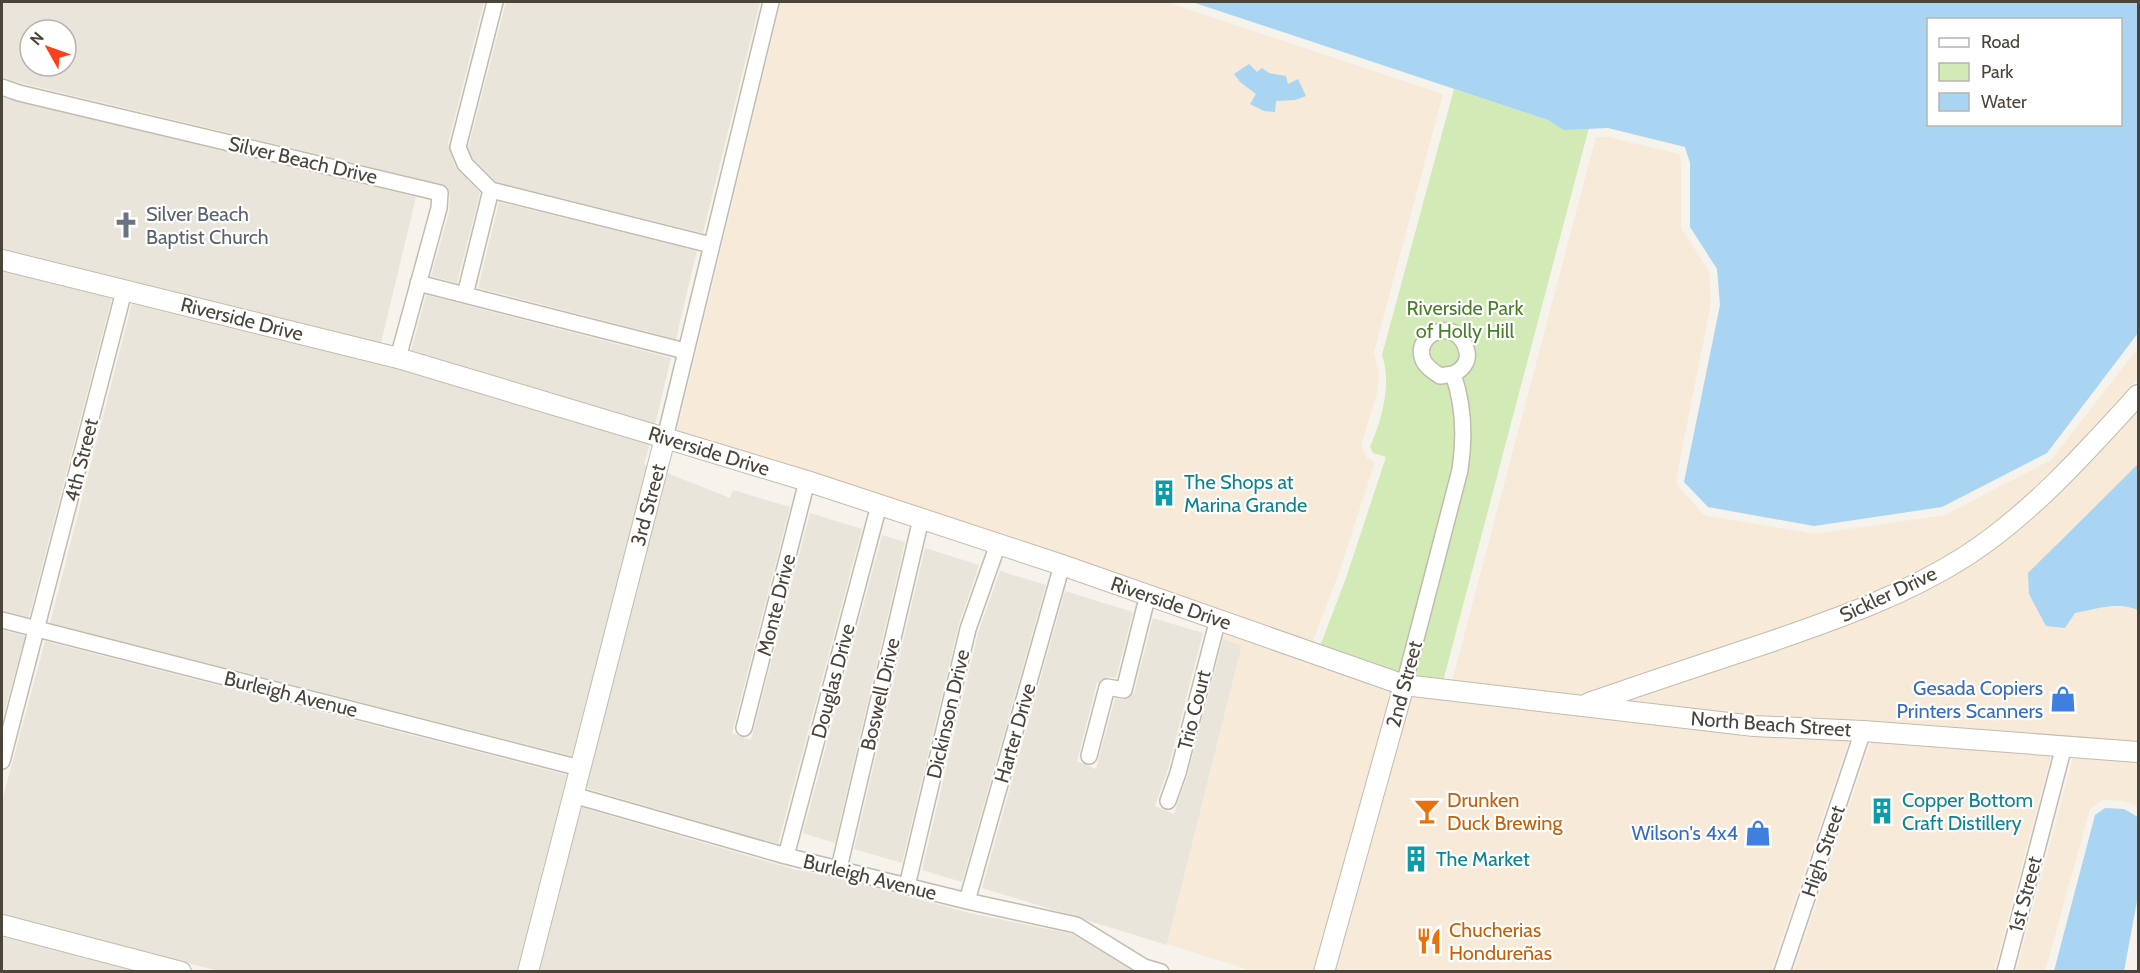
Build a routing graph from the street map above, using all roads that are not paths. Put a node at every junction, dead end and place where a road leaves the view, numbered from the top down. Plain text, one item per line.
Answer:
1 (495, 2) edge
2 (771, 2) edge
3 (2, 87) edge
4 (491, 190) junction
5 (711, 245) junction
6 (2, 260) edge
7 (418, 283) junction
8 (124, 291) junction
9 (465, 295) junction
10 (685, 351) junction
11 (398, 358) junction
12 (1453, 374) dead end
13 (2139, 395) edge
14 (665, 438) junction
15 (807, 481) junction
16 (879, 505) junction
17 (921, 519) junction
18 (998, 544) junction
19 (1062, 565) junction
20 (1148, 594) junction
21 (1218, 619) junction
22 (2, 620) edge
23 (37, 629) junction
24 (1404, 685) junction
25 (1584, 705) junction
26 (744, 728) dead end
27 (1863, 731) junction
28 (2064, 746) junction
29 (2139, 752) edge
30 (1089, 756) dead end
31 (2, 761) edge
32 (580, 768) junction
33 (573, 795) junction
34 (1168, 801) dead end
35 (786, 856) junction
36 (839, 868) junction
37 (907, 886) junction
38 (967, 901) junction
39 (2, 925) edge
40 (181, 972) edge
41 (528, 972) edge
42 (1161, 972) edge
43 (1324, 972) edge
44 (1782, 972) edge
45 (2005, 972) edge

1 - 4 street
2 - 5 street, 3rd Street
3 - 7 street, Silver Beach Drive
4 - 5 street
4 - 9 street
5 - 10 street, 3rd Street
6 - 8 street, Riverside Drive
7 - 9 street
7 - 11 street, Silver Beach Drive
8 - 11 street, Riverside Drive
8 - 23 street, 4th Street
9 - 10 street
10 - 14 street, 3rd Street
11 - 14 street, Riverside Drive
12 - 24 street, 2nd Street
13 - 25 street, Sickler Drive
14 - 15 street, Riverside Drive
14 - 32 street, 3rd Street
15 - 16 street, Riverside Drive
15 - 26 street, Monte Drive
16 - 17 street, Riverside Drive
16 - 35 street, Douglas Drive
17 - 18 street, Riverside Drive
17 - 36 street, Boswell Drive
18 - 19 street, Riverside Drive
18 - 37 street, Dickinson Drive
19 - 20 street, Riverside Drive
19 - 38 street, Harter Drive
20 - 21 street, Riverside Drive
20 - 30 street
21 - 24 street, Riverside Drive
21 - 34 street, Trio Court
22 - 23 street, Burleigh Avenue
23 - 31 street, 4th Street
23 - 32 street, Burleigh Avenue
24 - 25 street, North Beach Street
24 - 43 street, 2nd Street
25 - 27 street, North Beach Street
27 - 28 street, North Beach Street
27 - 44 street, High Street
28 - 29 street, North Beach Street
28 - 45 street, 1st Street
32 - 33 street, 3rd Street
33 - 35 street, Burleigh Avenue
33 - 41 street, 3rd Street
35 - 36 street, Burleigh Avenue
36 - 37 street, Burleigh Avenue
37 - 38 street, Burleigh Avenue
38 - 42 street, Burleigh Avenue
39 - 40 street

